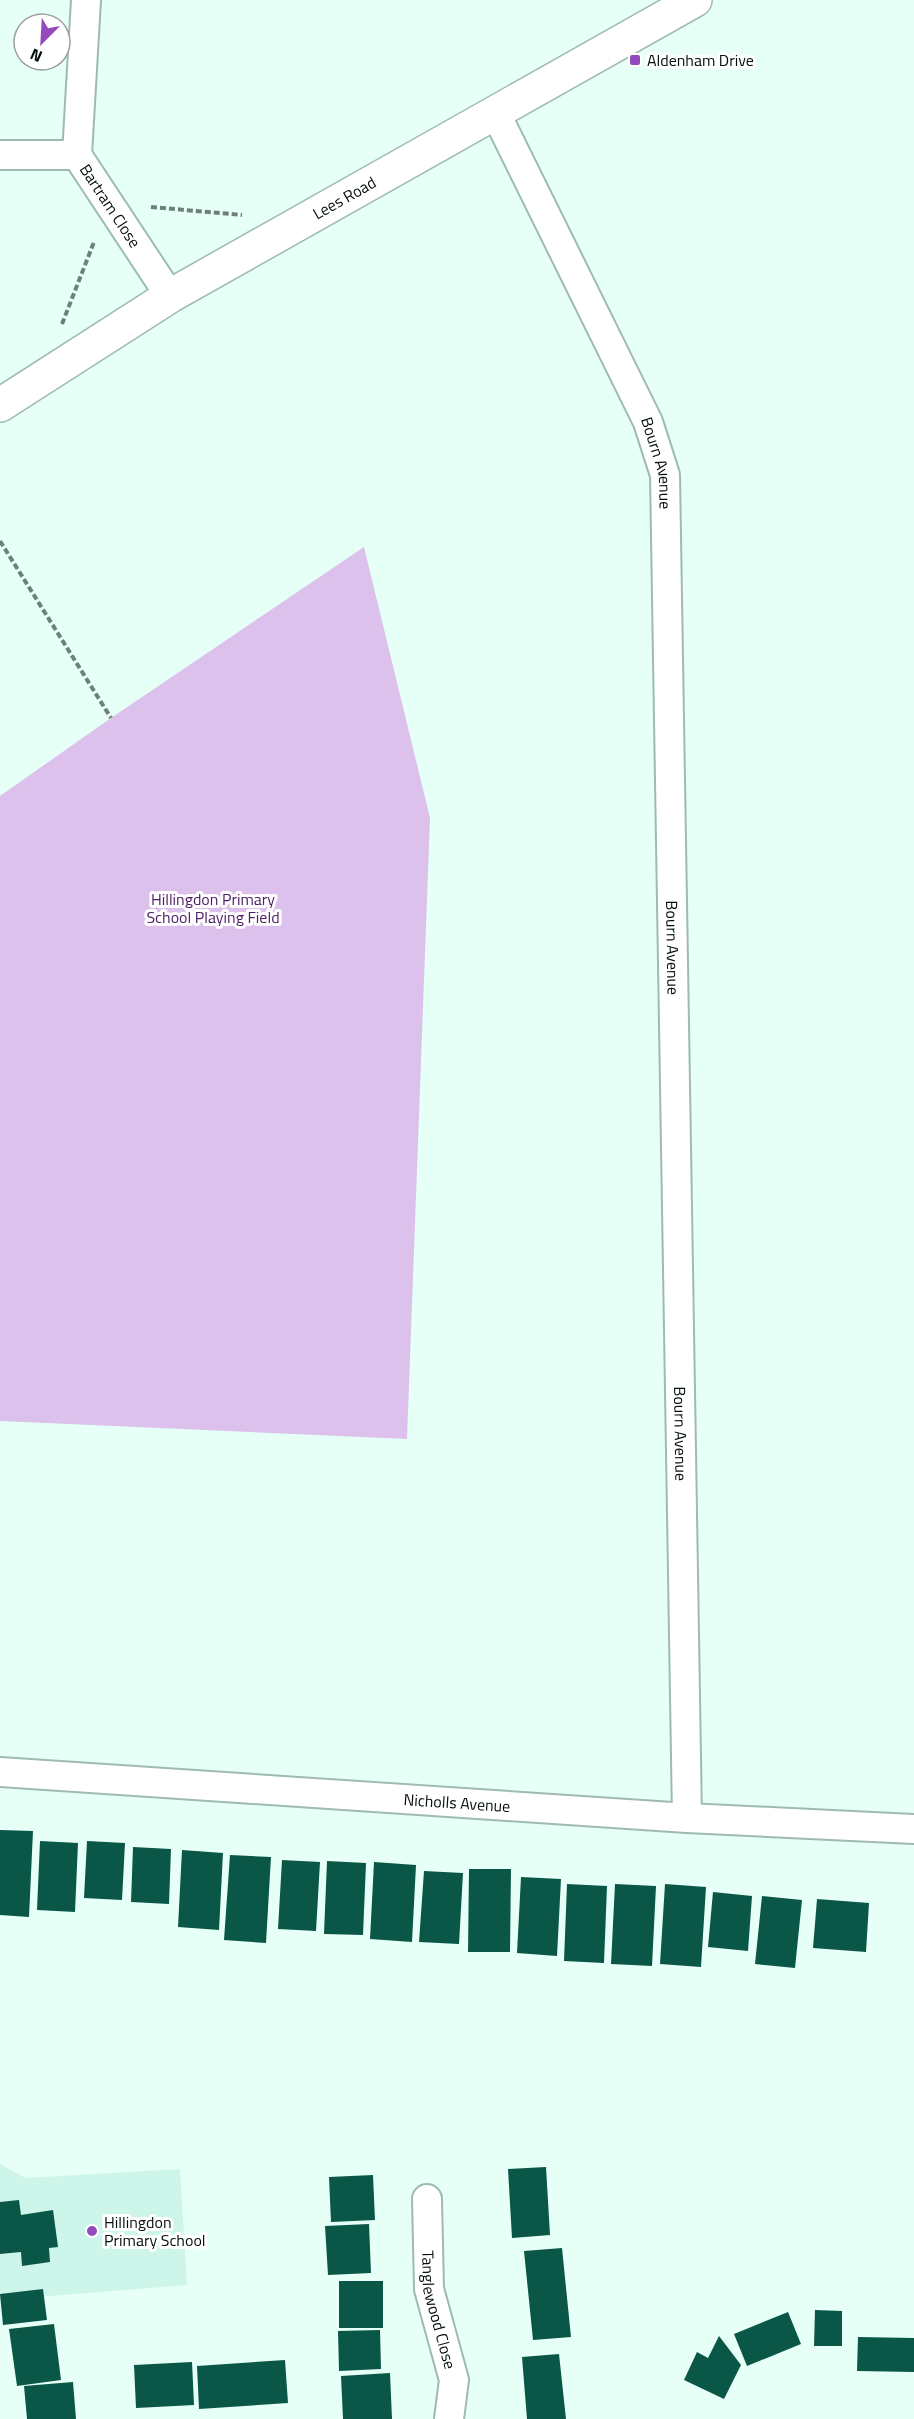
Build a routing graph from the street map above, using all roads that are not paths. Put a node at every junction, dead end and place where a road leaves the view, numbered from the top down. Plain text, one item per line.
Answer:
1 (86, 0) edge
2 (695, 0) edge
3 (496, 114) junction
4 (0, 155) edge
5 (77, 155) junction
6 (170, 296) junction
7 (0, 405) edge
8 (0, 1772) edge
9 (687, 1818) junction
10 (914, 1829) edge
11 (427, 2199) dead end
12 (449, 2419) edge

1 - 5 street, Bartram Close
2 - 3 street, Lees Road
3 - 6 street, Lees Road
3 - 9 street, Bourn Avenue
4 - 5 street
5 - 6 street, Bartram Close
6 - 7 street, Lees Road
8 - 9 street, Nicholls Avenue
9 - 10 street, Nicholls Avenue
11 - 12 street, Tanglewood Close

